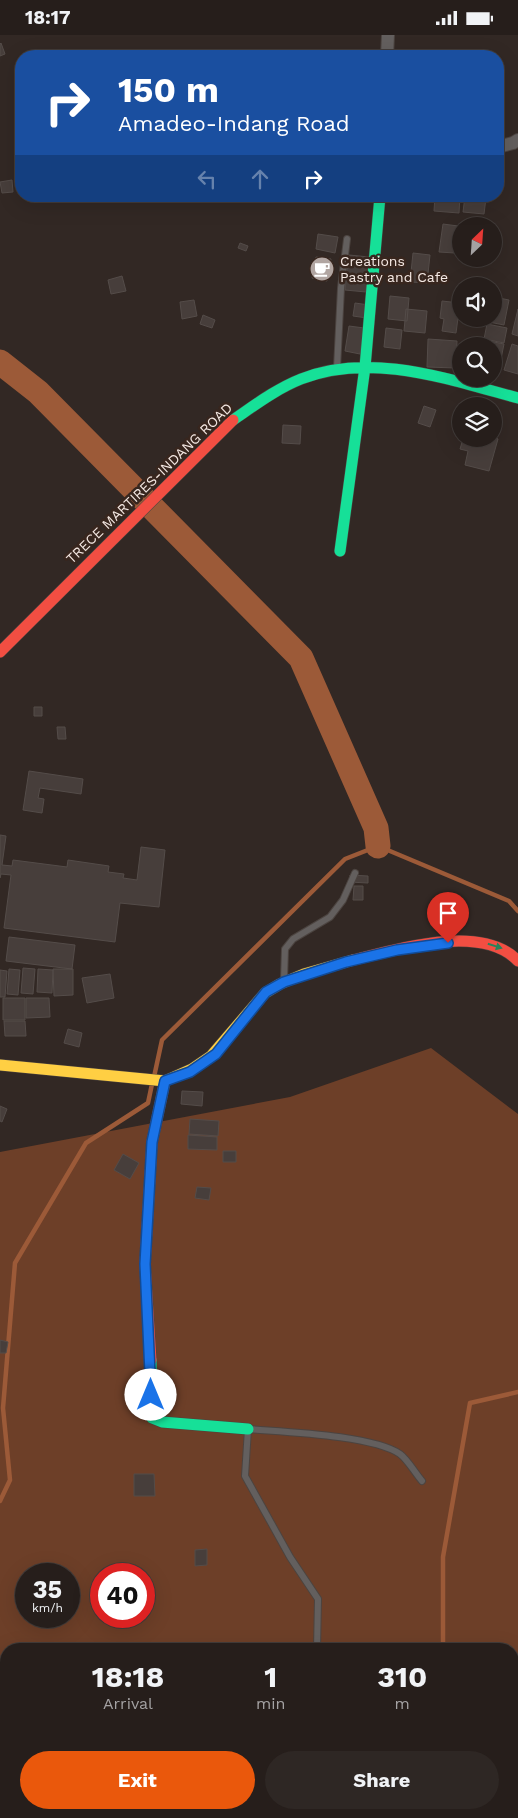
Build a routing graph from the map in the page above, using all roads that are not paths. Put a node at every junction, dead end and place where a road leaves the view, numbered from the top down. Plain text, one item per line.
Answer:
1 (388, 35) edge
2 (387, 50) edge
3 (518, 139) edge
4 (504, 145) edge
5 (504, 148) edge
6 (518, 149) edge
7 (379, 202) edge
8 (347, 239) dead end
9 (365, 367) junction
10 (337, 369) junction
11 (518, 398) edge
12 (340, 551) dead end
13 (0, 652) edge
14 (355, 873) dead end
15 (518, 961) edge
16 (284, 982) junction
17 (0, 1065) edge
18 (162, 1082) junction
19 (248, 1429) junction
20 (422, 1481) dead end
21 (318, 1643) edge

1 - 2 street
3 - 4 street
5 - 6 street
7 - 9 street
8 - 10 lane
9 - 10 street, TRECE MARTIRES-INDANG ROAD
9 - 11 street, TRECE MARTIRES-INDANG ROAD
9 - 12 street
10 - 13 street, TRECE MARTIRES-INDANG ROAD
14 - 16 lane
16 -> 15 street
16 - 18 street
17 - 18 street
18 - 19 street
19 - 20 lane
19 - 21 lane

